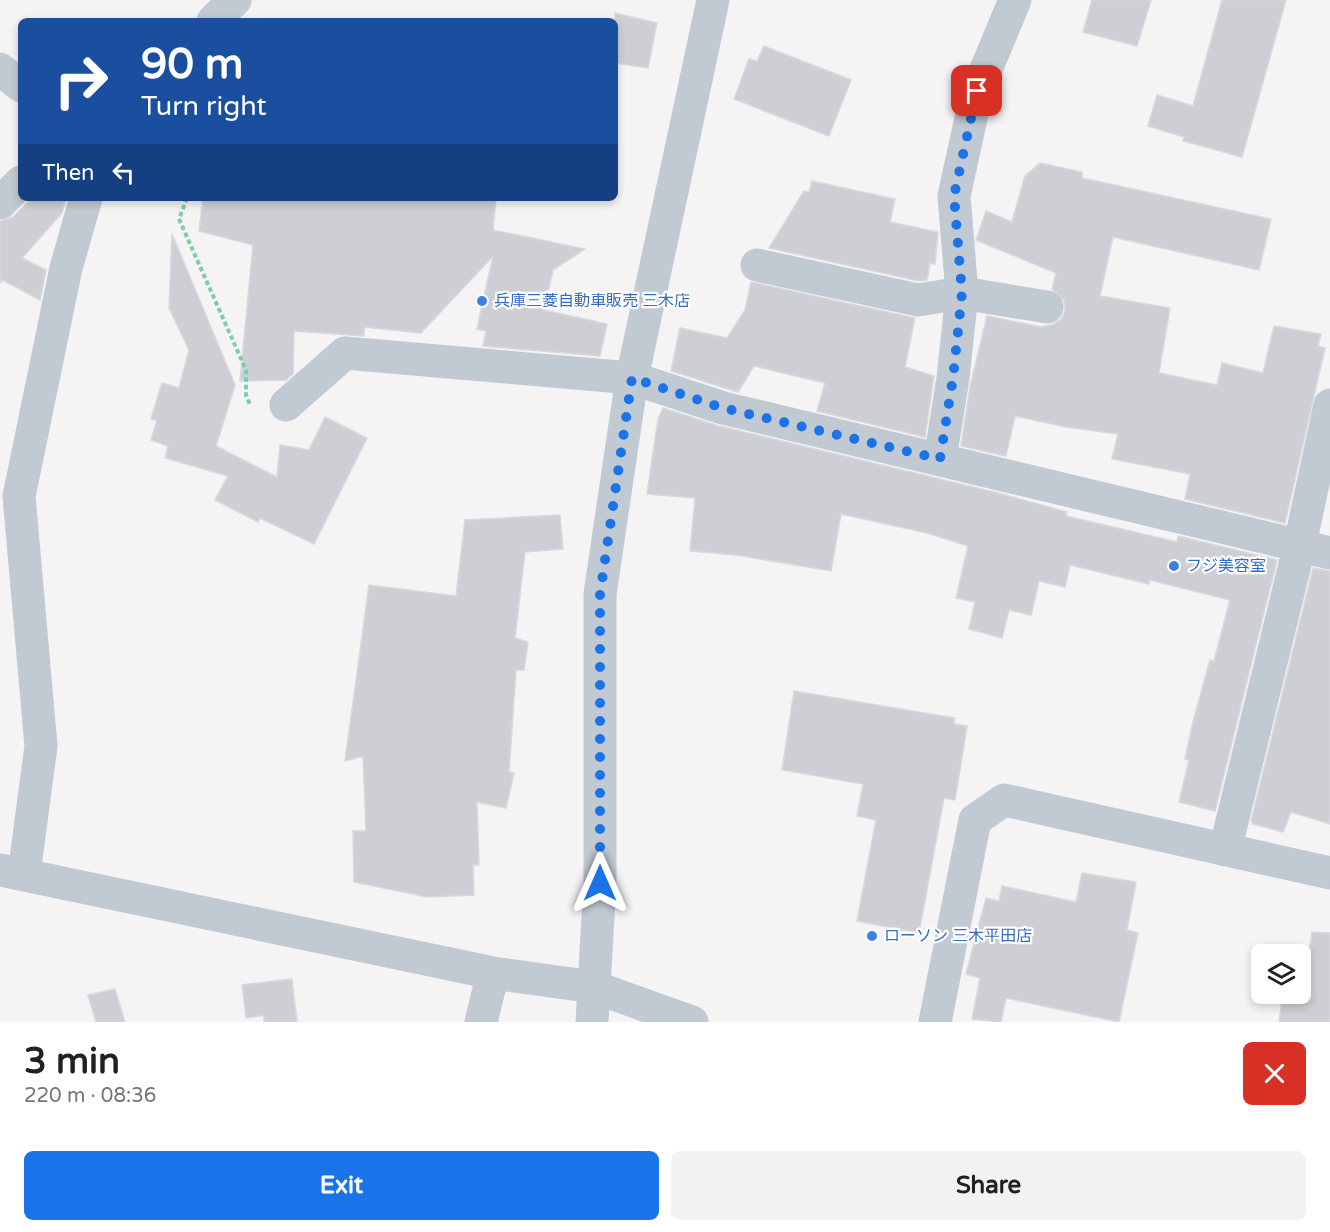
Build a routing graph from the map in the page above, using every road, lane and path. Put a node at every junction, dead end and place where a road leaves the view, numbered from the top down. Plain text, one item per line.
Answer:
1 (235, 0) edge
2 (713, 0) edge
3 (1015, 0) edge
4 (216, 18) edge
5 (0, 69) edge
6 (18, 84) edge
7 (18, 185) edge
8 (85, 201) edge
9 (186, 201) edge
10 (0, 203) edge
11 (757, 265) dead end
12 (962, 293) junction
13 (1047, 307) dead end
14 (632, 378) junction
15 (286, 405) joint
16 (1330, 405) edge
17 (940, 459) junction
18 (12, 460) edge
19 (1315, 548) edge
20 (1225, 850) junction
21 (12, 872) edge
22 (1330, 873) edge
23 (493, 973) junction
24 (594, 987) junction
25 (481, 1022) edge
26 (592, 1022) edge
27 (692, 1022) edge
28 (935, 1022) edge

1 - 4 street
2 - 14 street
3 - 12 street
5 - 6 street
7 - 10 street
8 - 18 street
9 - 15 path
11 - 12 street
12 - 13 street
12 - 17 street
14 - 15 street
14 - 17 street
14 - 24 street
16 - 19 street
17 - 19 street
18 - 21 street
19 - 20 street
20 - 22 street
20 - 28 street
21 - 23 street
23 - 24 street
23 - 25 street
24 - 26 street
24 - 27 street

